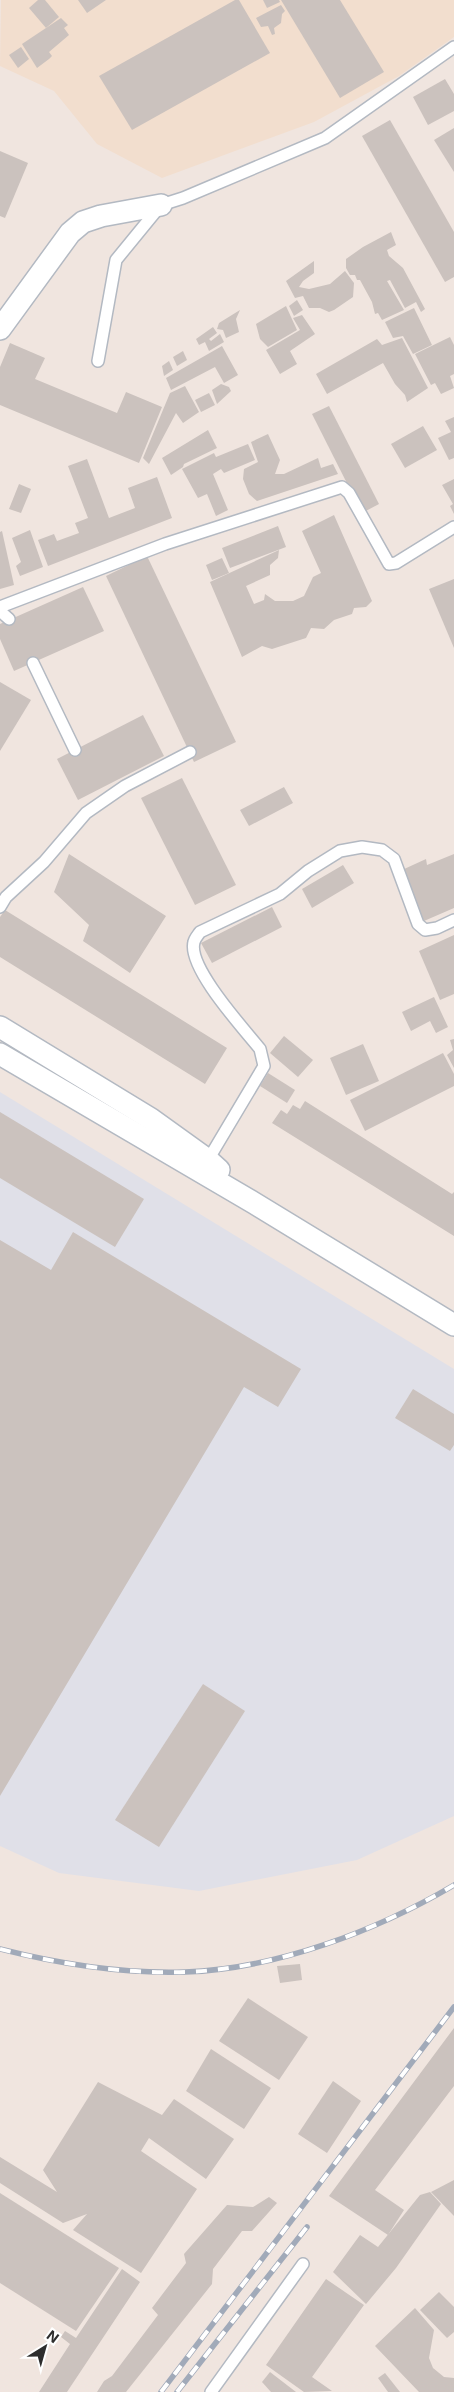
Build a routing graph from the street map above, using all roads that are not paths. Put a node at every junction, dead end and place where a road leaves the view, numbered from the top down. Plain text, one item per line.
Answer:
1 (454, 47) edge
2 (161, 205) junction
3 (0, 329) edge
4 (98, 361) dead end
5 (454, 527) edge
6 (0, 607) edge
7 (0, 611) edge
8 (9, 619) dead end
9 (33, 663) dead end
10 (75, 750) dead end
11 (190, 752) dead end
12 (0, 907) edge
13 (454, 920) edge
14 (0, 1027) edge
15 (0, 1054) edge
16 (208, 1160) junction
17 (254, 1203) junction
18 (454, 1326) edge
19 (303, 2264) dead end
20 (211, 2392) edge

1 - 2 lane
2 - 3 street
2 - 4 lane
5 - 6 lane
7 - 8 lane
9 - 10 lane
11 - 12 lane
13 - 16 lane
14 - 16 street
15 - 17 street
16 - 17 street
17 - 18 street
19 - 20 lane

